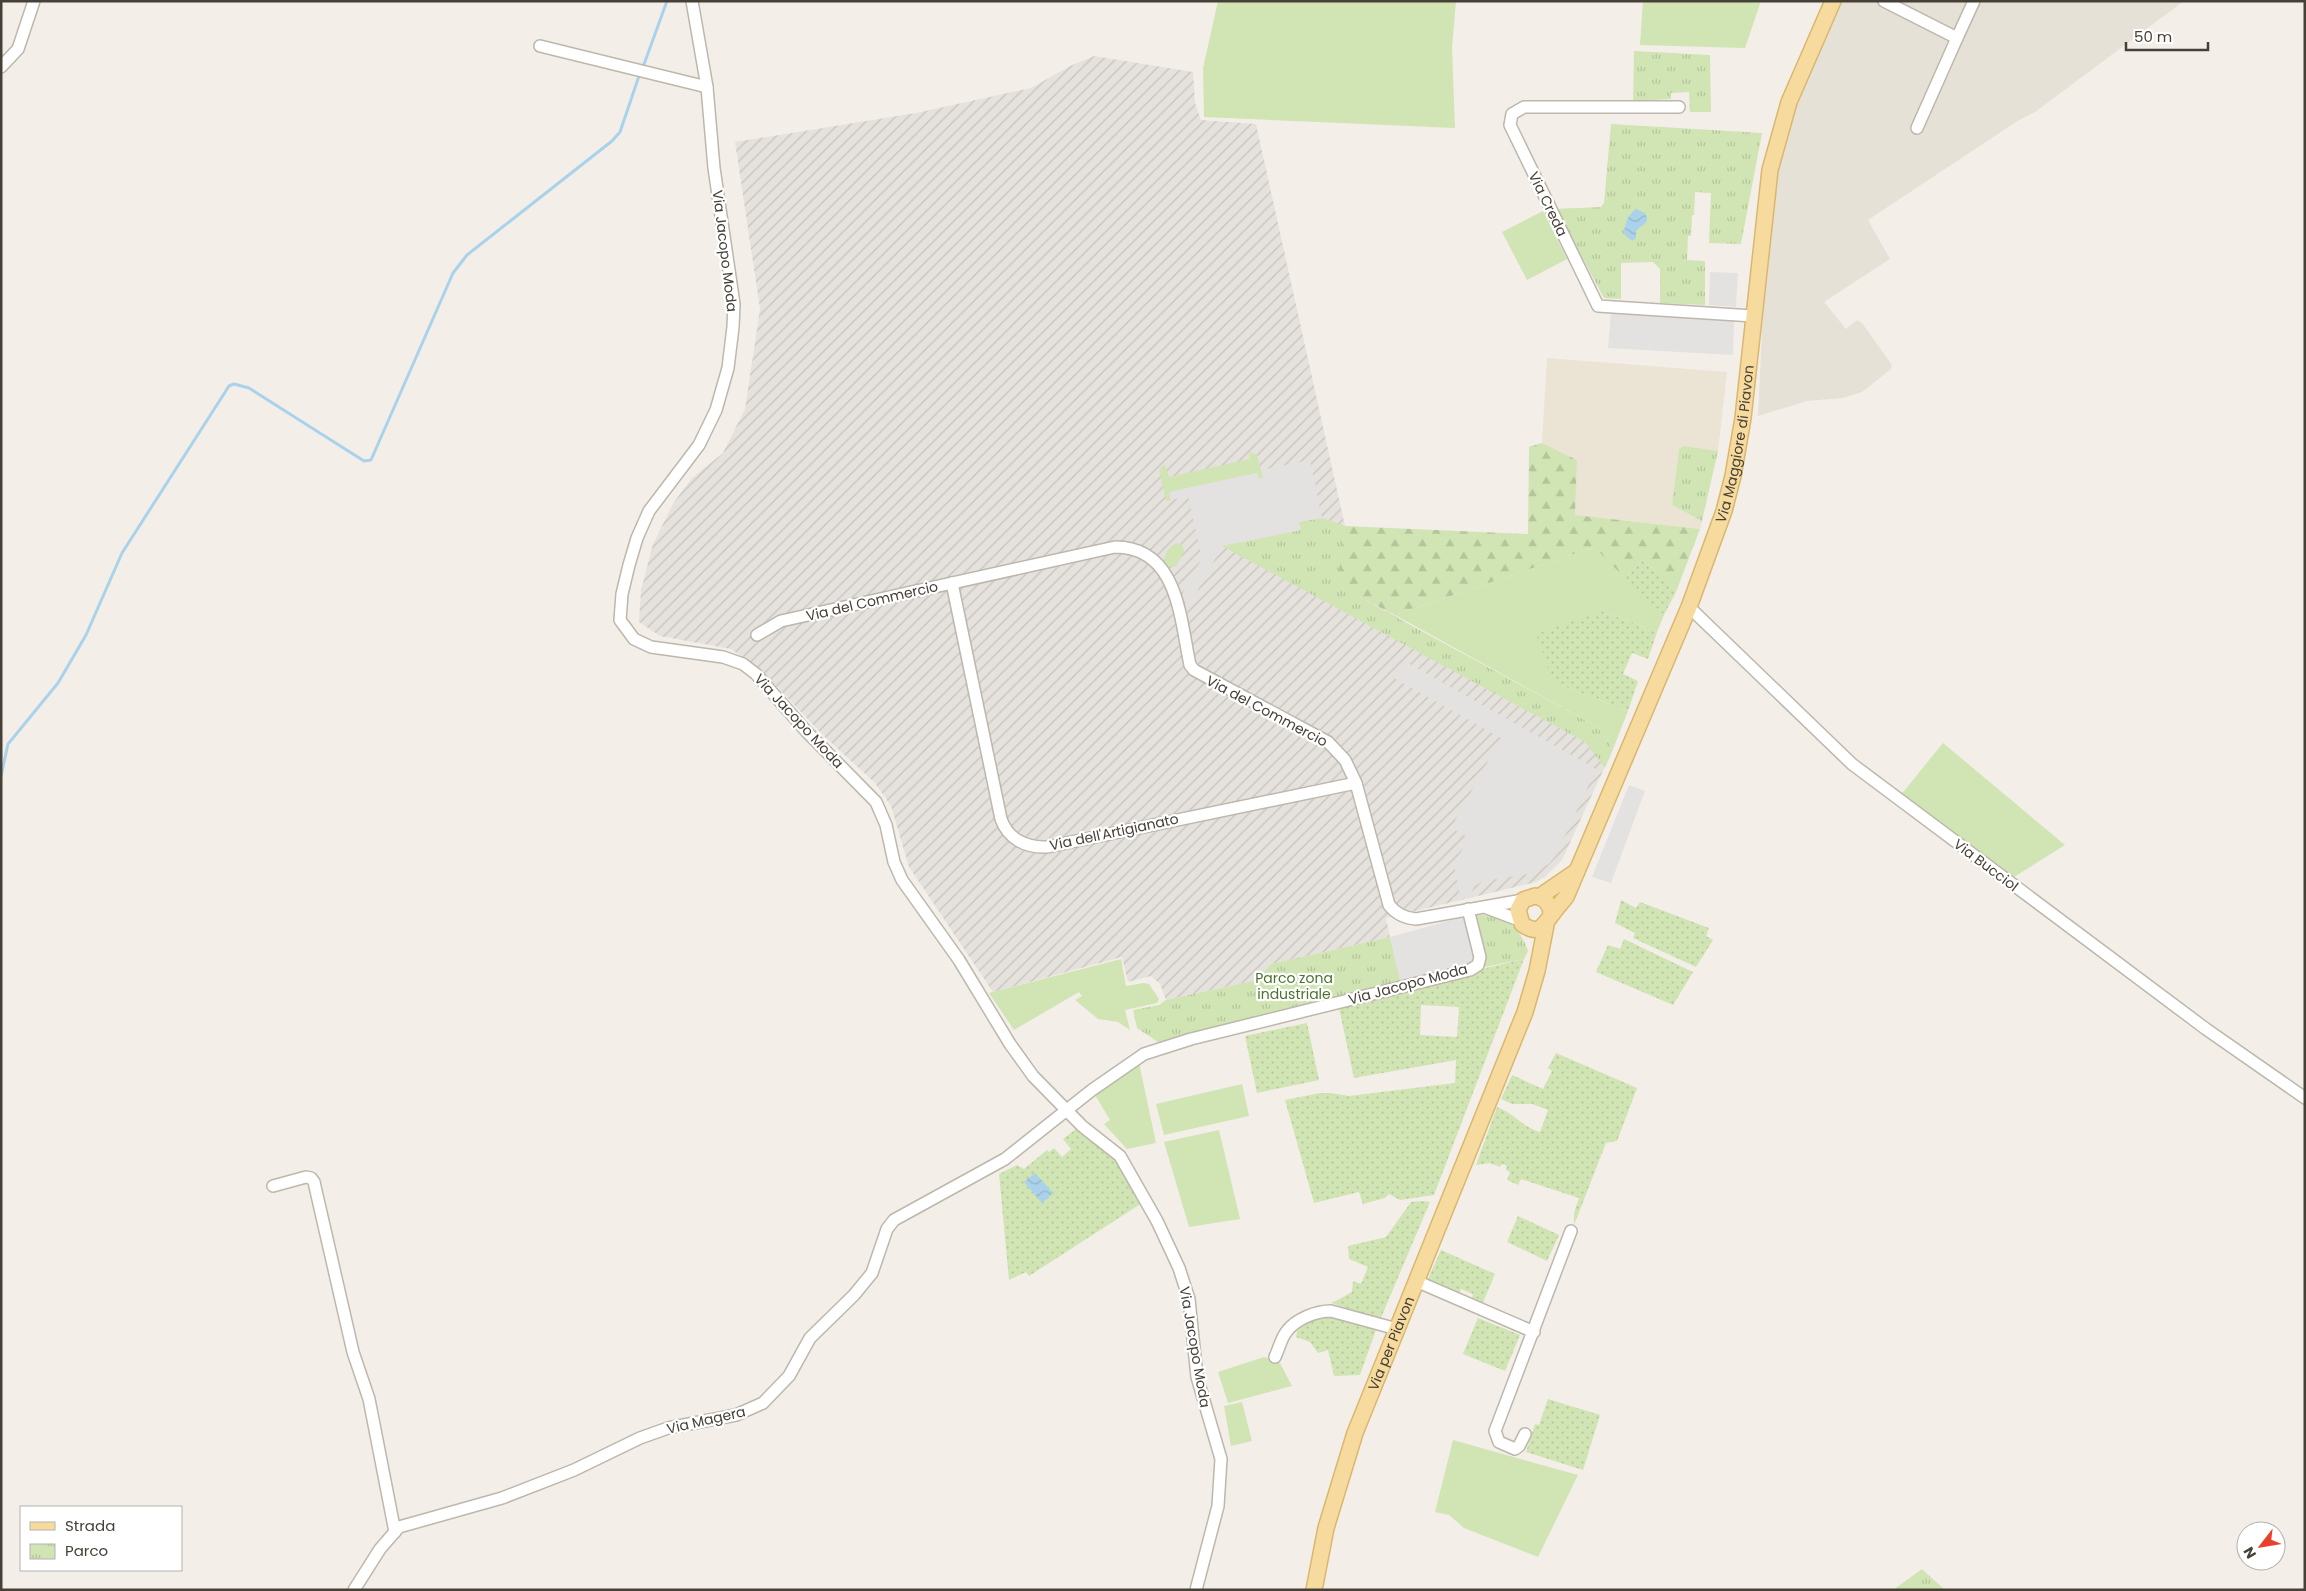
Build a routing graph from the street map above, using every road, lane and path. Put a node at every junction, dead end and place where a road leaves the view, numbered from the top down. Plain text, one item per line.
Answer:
1 (34, 1) edge
2 (692, 1) edge
3 (1833, 1) edge
4 (1884, 1) edge
5 (1974, 1) edge
6 (1957, 38) junction
7 (540, 46) dead end
8 (1, 67) edge
9 (706, 87) junction
10 (1679, 107) dead end
11 (1918, 128) dead end
12 (1753, 316) junction
13 (952, 583) junction
14 (1688, 607) junction
15 (757, 635) dead end
16 (1356, 783) junction
17 (1577, 870) junction
18 (1539, 897) junction
19 (1523, 900) junction
20 (1485, 907) junction
21 (1468, 909) junction
22 (1537, 922) junction
23 (2305, 1098) edge
24 (1065, 1110) junction
25 (273, 1186) dead end
26 (1571, 1230) dead end
27 (1416, 1281) junction
28 (1397, 1329) junction
29 (1534, 1332) junction
30 (1275, 1357) dead end
31 (1525, 1434) dead end
32 (395, 1532) junction
33 (354, 1590) edge
34 (1196, 1590) edge
35 (1314, 1590) edge

1 - 8 street
2 - 9 street, Via Jacopo Moda
3 - 12 main road, Via Maggiore di Piavon
4 - 6 street
5 - 6 street
6 - 11 street
7 - 9 street
9 - 24 street, Via Jacopo Moda
10 - 12 street, Via Creda
12 - 14 main road, Via Maggiore di Piavon
13 - 15 street, Via del Commercio
13 - 16 street, Via del Commercio
13 - 16 street, Via dell'Artigianato
14 - 17 main road, Via Maggiore di Piavon
14 - 23 street, Via Bucciol
16 - 21 street, Via del Commercio
17 - 18 main road
17 - 22 main road, Via Maggiore di Piavon
18 - 19 main road
18 - 22 main road
19 - 20 street, Via del Commercio
19 - 22 main road
20 - 21 street, Via del Commercio
20 - 22 street, Via del Commercio
21 - 24 street, Via Jacopo Moda
22 - 27 main road, Via per Piavon
24 - 32 street, Via Magera
24 - 34 street, Via Jacopo Moda
25 - 32 street
26 - 29 street
27 - 28 main road, Via per Piavon
27 - 29 street
28 - 30 street
28 - 35 main road, Via per Piavon
29 - 31 street
32 - 33 street, Via Magera

